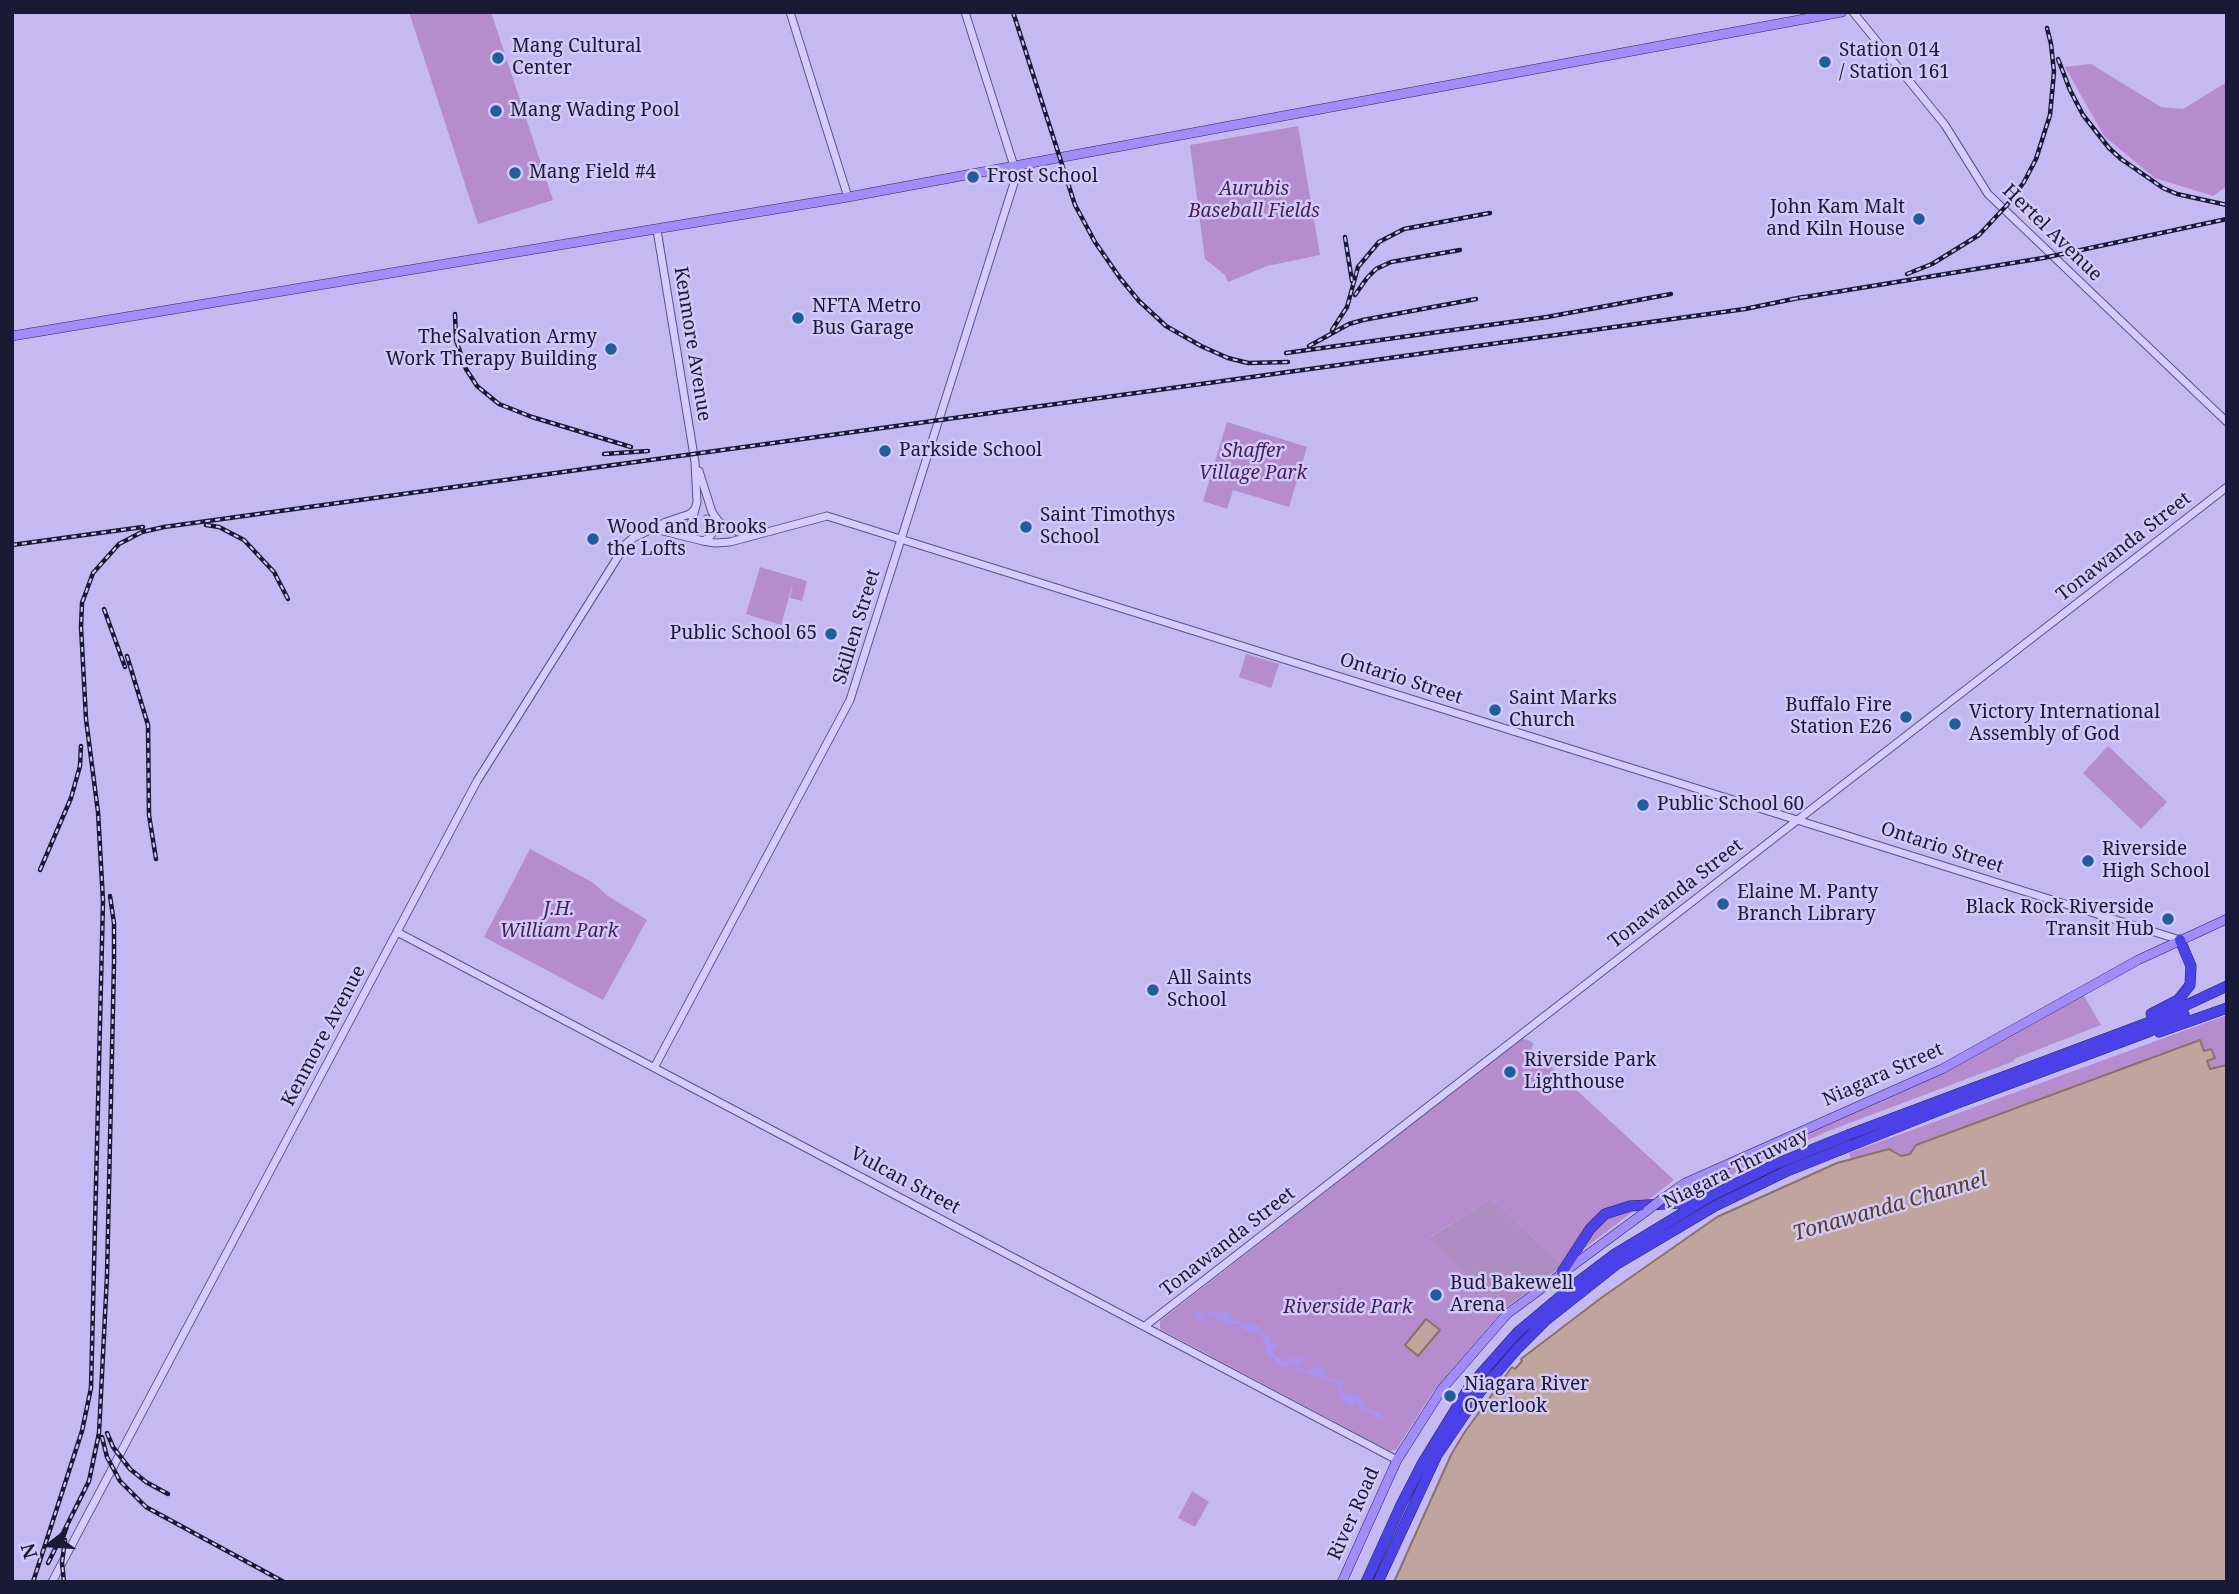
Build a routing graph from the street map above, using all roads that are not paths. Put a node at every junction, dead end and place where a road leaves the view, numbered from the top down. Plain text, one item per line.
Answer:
1 (790, 12) edge
2 (965, 12) edge
3 (1842, 12) edge
4 (1853, 12) edge
5 (1014, 166) junction
6 (848, 197) junction
7 (657, 230) junction
8 (12, 337) edge
9 (2227, 422) edge
10 (695, 462) junction
11 (2227, 487) edge
12 (703, 518) junction
13 (655, 529) junction
14 (772, 531) junction
15 (901, 538) junction
16 (699, 540) junction
17 (1798, 820) junction
18 (2227, 919) edge
19 (397, 932) junction
20 (2180, 940) junction
21 (2227, 986) edge
22 (2227, 993) edge
23 (2227, 1008) edge
24 (2148, 1032) junction
25 (2069, 1052) junction
26 (655, 1066) junction
27 (1711, 1196) junction
28 (1562, 1272) junction
29 (1144, 1326) junction
30 (1397, 1460) junction
31 (52, 1582) edge
32 (1342, 1582) edge
33 (1366, 1582) edge
34 (1378, 1582) edge

1 - 6 street
2 - 5 street
3 - 5 main road
4 - 9 street, Hertel Avenue
5 - 6 main road
5 - 15 street, Skillen Street
6 - 7 main road
7 - 8 main road
7 - 10 street, Kenmore Avenue
10 - 12 street, Kenmore Avenue
10 - 12 street, Kenmore Avenue
11 - 17 street, Tonawanda Street
12 - 13 street, Kenmore Avenue
12 - 14 street, Ontario Street
12 - 16 street
12 - 16 street
13 - 16 street
13 - 19 street, Kenmore Avenue
14 - 15 street, Ontario Street
14 - 16 street, Ontario Street
15 - 17 street, Ontario Street
15 - 26 street, Skillen Street
17 - 20 street, Ontario Street
17 - 29 street, Tonawanda Street
18 - 20 main road, Niagara Street
19 - 26 street, Vulcan Street
19 - 31 street, Kenmore Avenue
20 - 25 highway
20 - 28 main road, Niagara Street, bridge
21 - 25 highway, Niagara Thruway
22 - 24 highway, Niagara Thruway
23 - 24 highway
24 - 34 highway, Niagara Thruway
25 - 27 highway, Niagara Thruway
26 - 29 street, Vulcan Street
27 - 28 highway
27 - 33 highway, Niagara Thruway
28 - 30 main road, Niagara Street
29 - 30 street, Vulcan Street
30 - 32 main road, River Road

